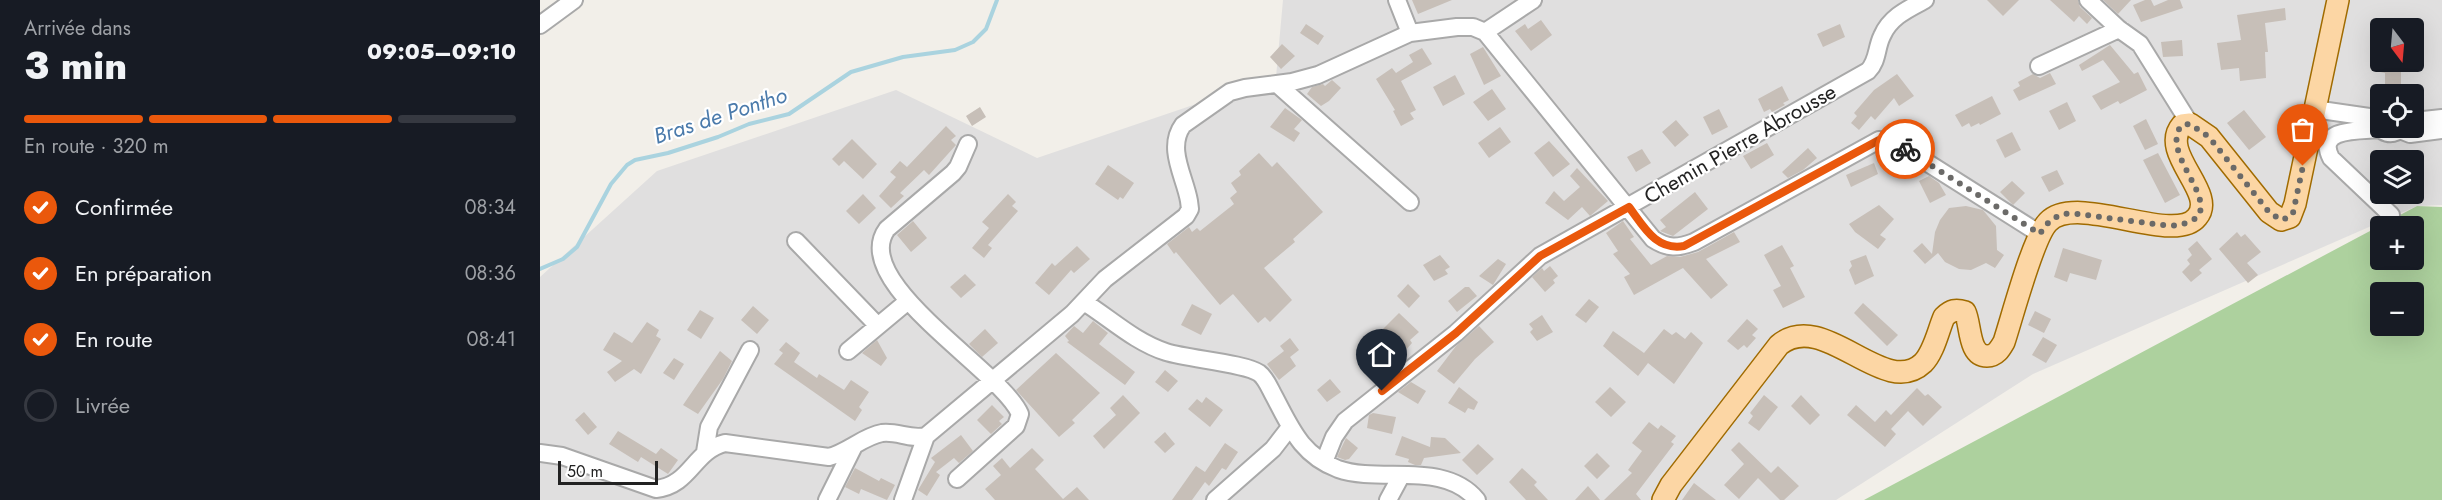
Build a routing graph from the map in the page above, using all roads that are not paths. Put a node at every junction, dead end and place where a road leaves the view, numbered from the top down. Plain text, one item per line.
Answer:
1 (574, 0) edge
2 (1397, 0) edge
3 (1533, 0) edge
4 (1925, 0) edge
5 (2088, 0) edge
6 (2338, 0) edge
7 (540, 25) edge
8 (2119, 29) junction
9 (1485, 32) junction
10 (1410, 33) junction
11 (2039, 66) dead end
12 (1277, 84) junction
13 (2314, 109) junction
14 (2370, 117) edge
15 (2442, 118) edge
16 (2370, 122) edge
17 (2424, 122) edge
18 (2190, 124) junction
19 (2442, 130) edge
20 (2424, 133) edge
21 (968, 144) dead end
22 (1410, 202) dead end
23 (1629, 207) junction
24 (2391, 215) dead end
25 (2040, 234) junction
26 (795, 241) dead end
27 (908, 301) junction
28 (1084, 302) junction
29 (878, 326) junction
30 (750, 350) dead end
31 (848, 351) dead end
32 (992, 381) junction
33 (1290, 427) junction
34 (926, 436) junction
35 (853, 448) junction
36 (705, 452) junction
37 (540, 453) edge
38 (1324, 462) junction
39 (1401, 476) junction
40 (957, 479) dead end
41 (905, 499) edge
42 (827, 500) edge
43 (1215, 500) edge
44 (1388, 500) edge
45 (1477, 500) edge
46 (1663, 500) edge

1 - 7 street
2 - 10 street
3 - 9 street
4 - 23 street, Chemin Pierre Abrousse
5 - 8 street
6 - 13 main road
8 - 11 street
8 - 18 street
9 - 10 street
9 - 23 street
10 - 12 street
12 - 22 street
12 - 28 street
13 - 14 street
13 - 18 main road
15 - 17 street
16 - 24 street
18 - 25 main road
19 - 20 street
21 - 27 street
23 - 25 street
23 - 38 street, Chemin Pierre Abrousse
25 - 46 main road
26 - 29 street
27 - 29 street
27 - 32 street
28 - 32 street
28 - 33 street
29 - 31 street
30 - 36 street
32 - 34 street
32 - 40 street
33 - 38 street
33 - 43 street
34 - 35 street
34 - 41 street
35 - 36 street
35 - 42 street
36 - 37 street
38 - 39 street
39 - 44 street
39 - 45 street

